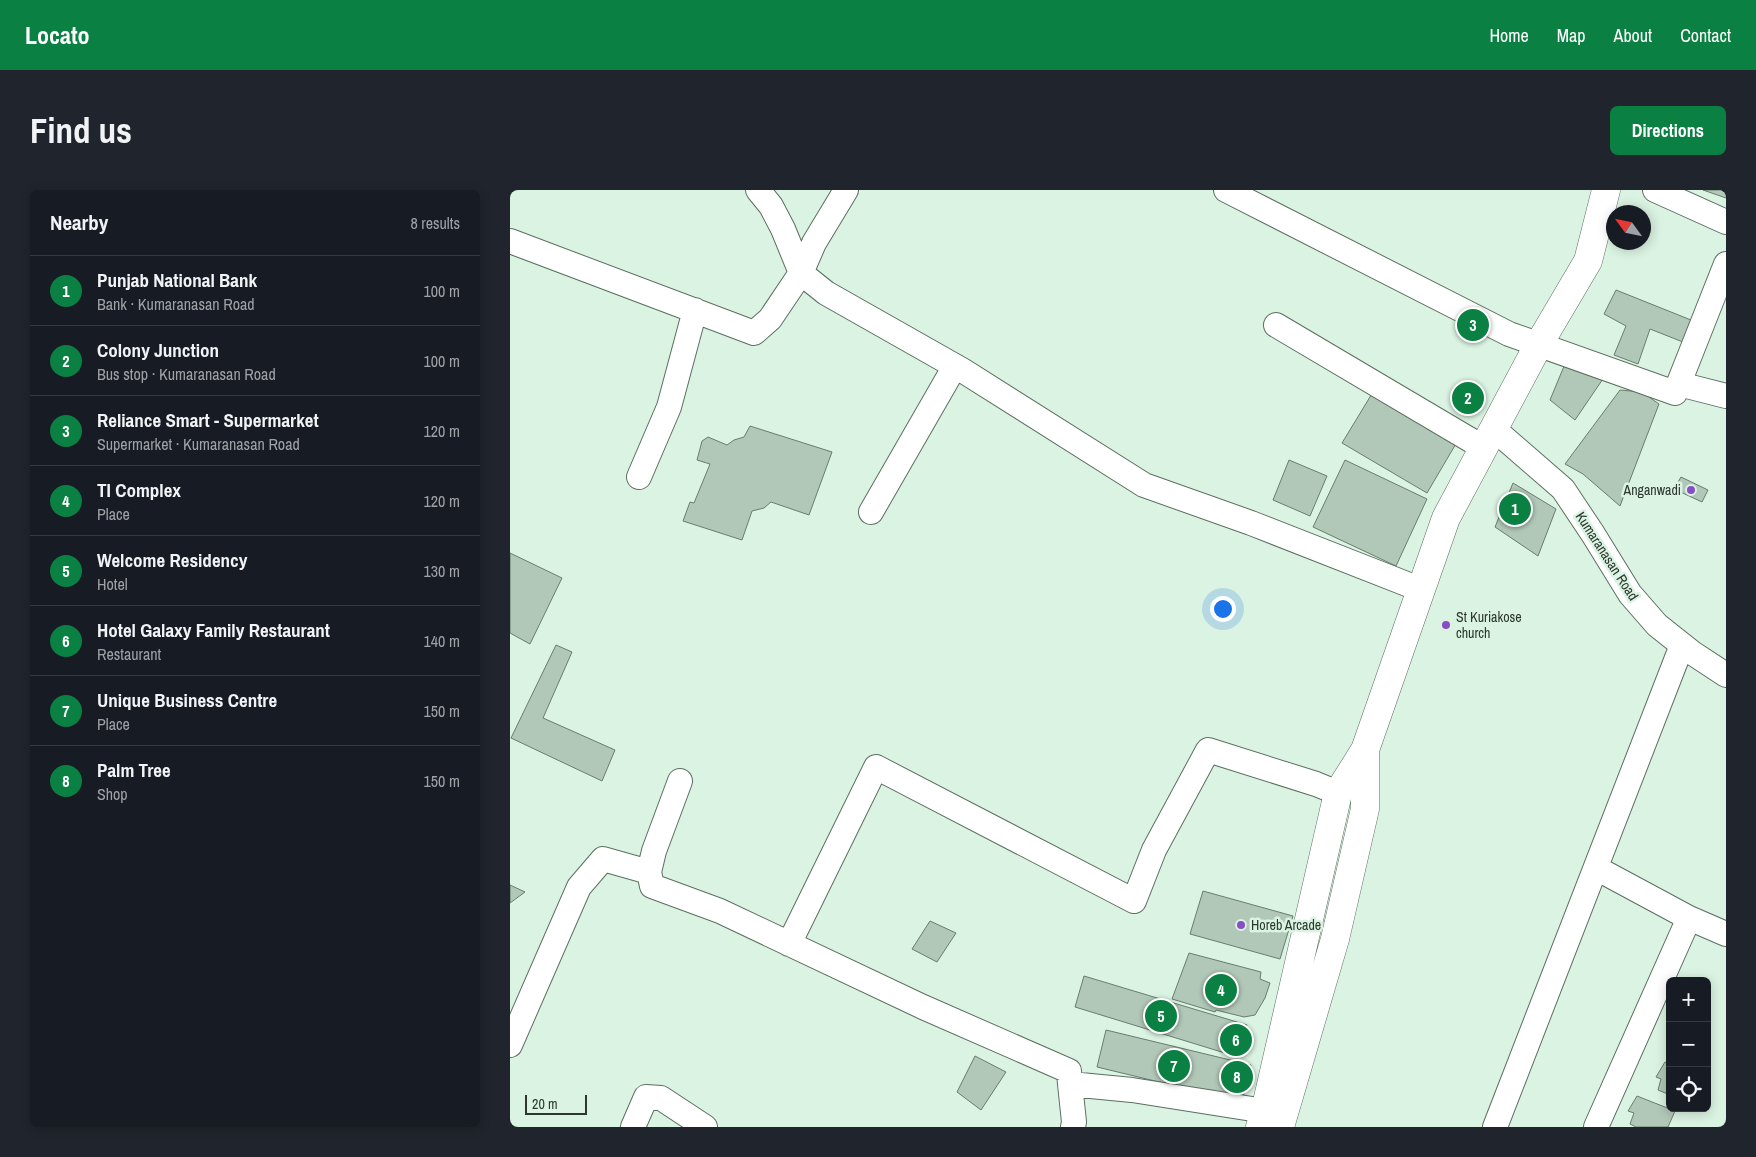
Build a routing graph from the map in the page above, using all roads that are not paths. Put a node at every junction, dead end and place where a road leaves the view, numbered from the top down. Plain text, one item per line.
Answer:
1 (758, 190) edge
2 (846, 190) edge
3 (1226, 190) edge
4 (1606, 190) edge
5 (1655, 190) edge
6 (1726, 222) edge
7 (510, 241) edge
8 (1726, 264) edge
9 (801, 273) junction
10 (695, 310) junction
11 (1276, 325) dead end
12 (1539, 344) junction
13 (955, 366) junction
14 (1679, 384) junction
15 (1726, 396) edge
16 (1489, 439) junction
17 (639, 477) dead end
18 (871, 512) dead end
19 (1422, 590) junction
20 (1682, 645) junction
21 (1726, 675) edge
22 (1365, 750) junction
23 (680, 781) dead end
24 (1338, 793) junction
25 (1596, 868) junction
26 (649, 872) junction
27 (1689, 918) junction
28 (1308, 922) junction
29 (1338, 929) junction
30 (1726, 934) edge
31 (789, 944) junction
32 (517, 1011) edge
33 (510, 1045) edge
34 (1070, 1084) junction
35 (1268, 1122) edge
36 (633, 1127) edge
37 (705, 1127) edge
38 (1073, 1127) edge
39 (1495, 1127) edge
40 (1596, 1127) edge

1 - 9 street
2 - 9 street
3 - 12 street
4 - 12 main road
5 - 6 street
7 - 10 street
8 - 14 street
9 - 10 street
9 - 13 street
10 - 17 street
11 - 16 street, Kumaranasan Road
12 - 14 street
12 - 16 main road
13 - 18 street
13 - 19 street
14 - 15 street
16 - 19 main road
16 - 20 street, Kumaranasan Road
19 - 22 main road
20 - 21 street, Kumaranasan Road
20 - 25 street
22 - 24 main road
22 - 29 main road
23 - 26 street
24 - 28 main road
24 - 31 street
25 - 27 street
25 - 39 street
26 - 31 street
26 - 32 street
27 - 30 street
27 - 40 street
28 - 29 main road
28 - 35 main road
29 - 35 main road
31 - 34 street
32 - 33 street
34 - 35 street
34 - 38 street
36 - 37 street

